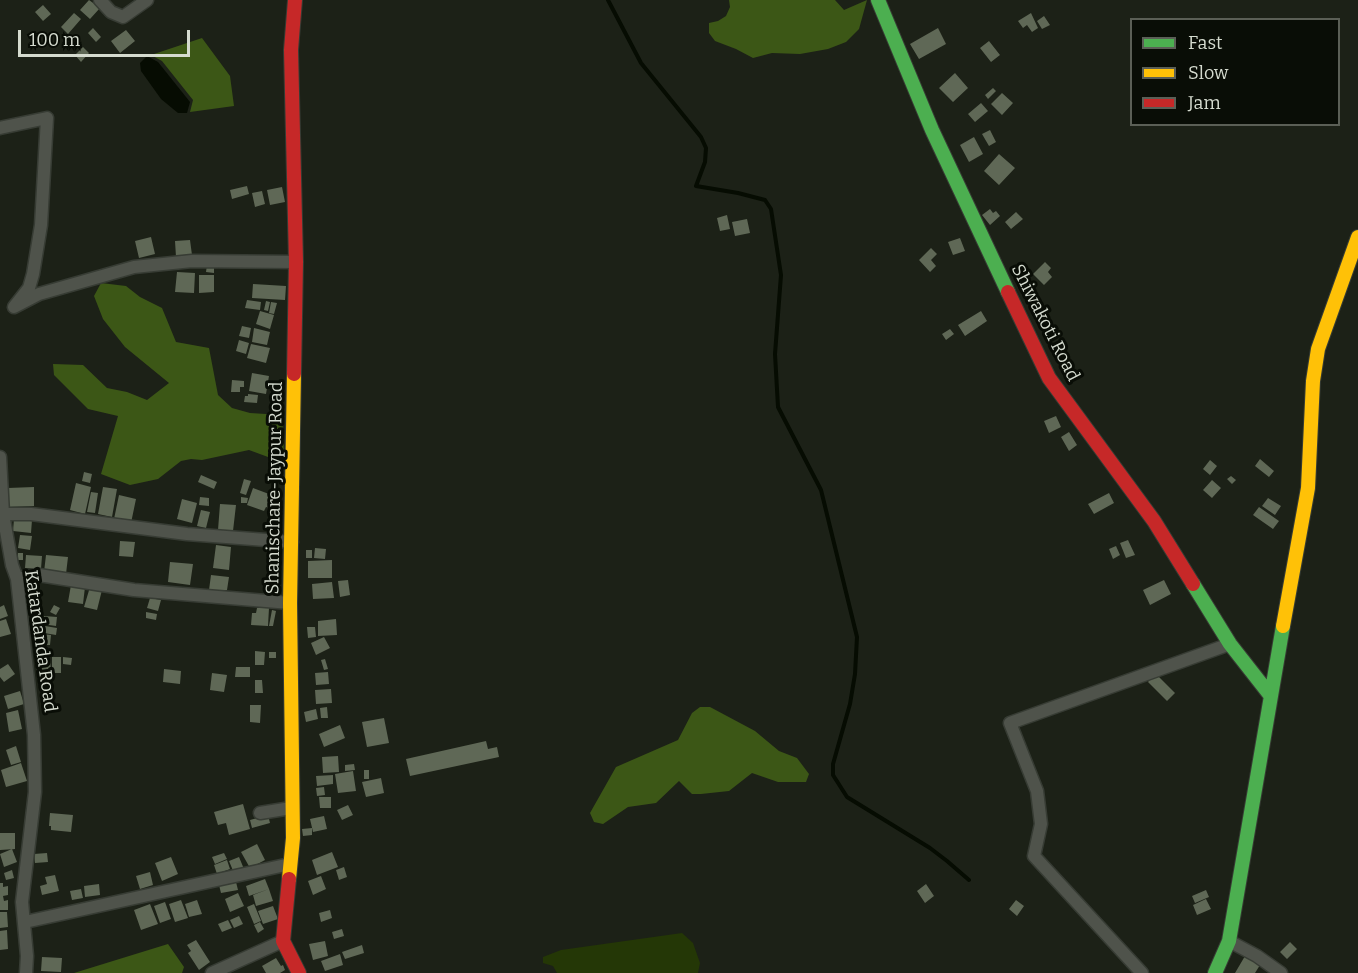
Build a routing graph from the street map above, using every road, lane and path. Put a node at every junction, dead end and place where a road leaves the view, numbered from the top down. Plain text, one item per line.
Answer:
1 (100, 0) edge
2 (147, 0) edge
3 (295, 0) edge
4 (878, 0) edge
5 (0, 128) edge
6 (1358, 237) edge
7 (296, 262) junction
8 (0, 457) edge
9 (3, 514) junction
10 (292, 542) junction
11 (17, 579) junction
12 (290, 603) junction
13 (1230, 644) junction
14 (1270, 695) junction
15 (291, 808) junction
16 (260, 813) dead end
17 (290, 864) junction
18 (25, 922) junction
19 (283, 941) junction
20 (1229, 942) junction
21 (26, 973) edge
22 (212, 973) edge
23 (299, 973) edge
24 (1142, 973) edge
25 (1215, 973) edge
26 (1281, 973) edge

1 - 2 street
3 - 7 street, Shanischare-Jaypur Road
4 - 13 street, Shiwakoti Road
5 - 7 street
6 - 14 street
7 - 10 street, Shanischare-Jaypur Road
8 - 9 street, Katardanda Road
9 - 10 street
9 - 11 street, Katardanda Road
10 - 12 street, Shanischare-Jaypur Road
11 - 12 street
11 - 18 street, Katardanda Road
12 - 15 street, Shanischare-Jaypur Road
13 - 14 street, Shiwakoti Road
13 - 24 street
14 - 20 street
15 - 16 street
15 - 17 street, Shanischare-Jaypur Road
17 - 18 street
17 - 19 street, Shanischare-Jaypur Road
18 - 21 street, Katardanda Road
19 - 22 street
19 - 23 street
20 - 25 street
20 - 26 street

